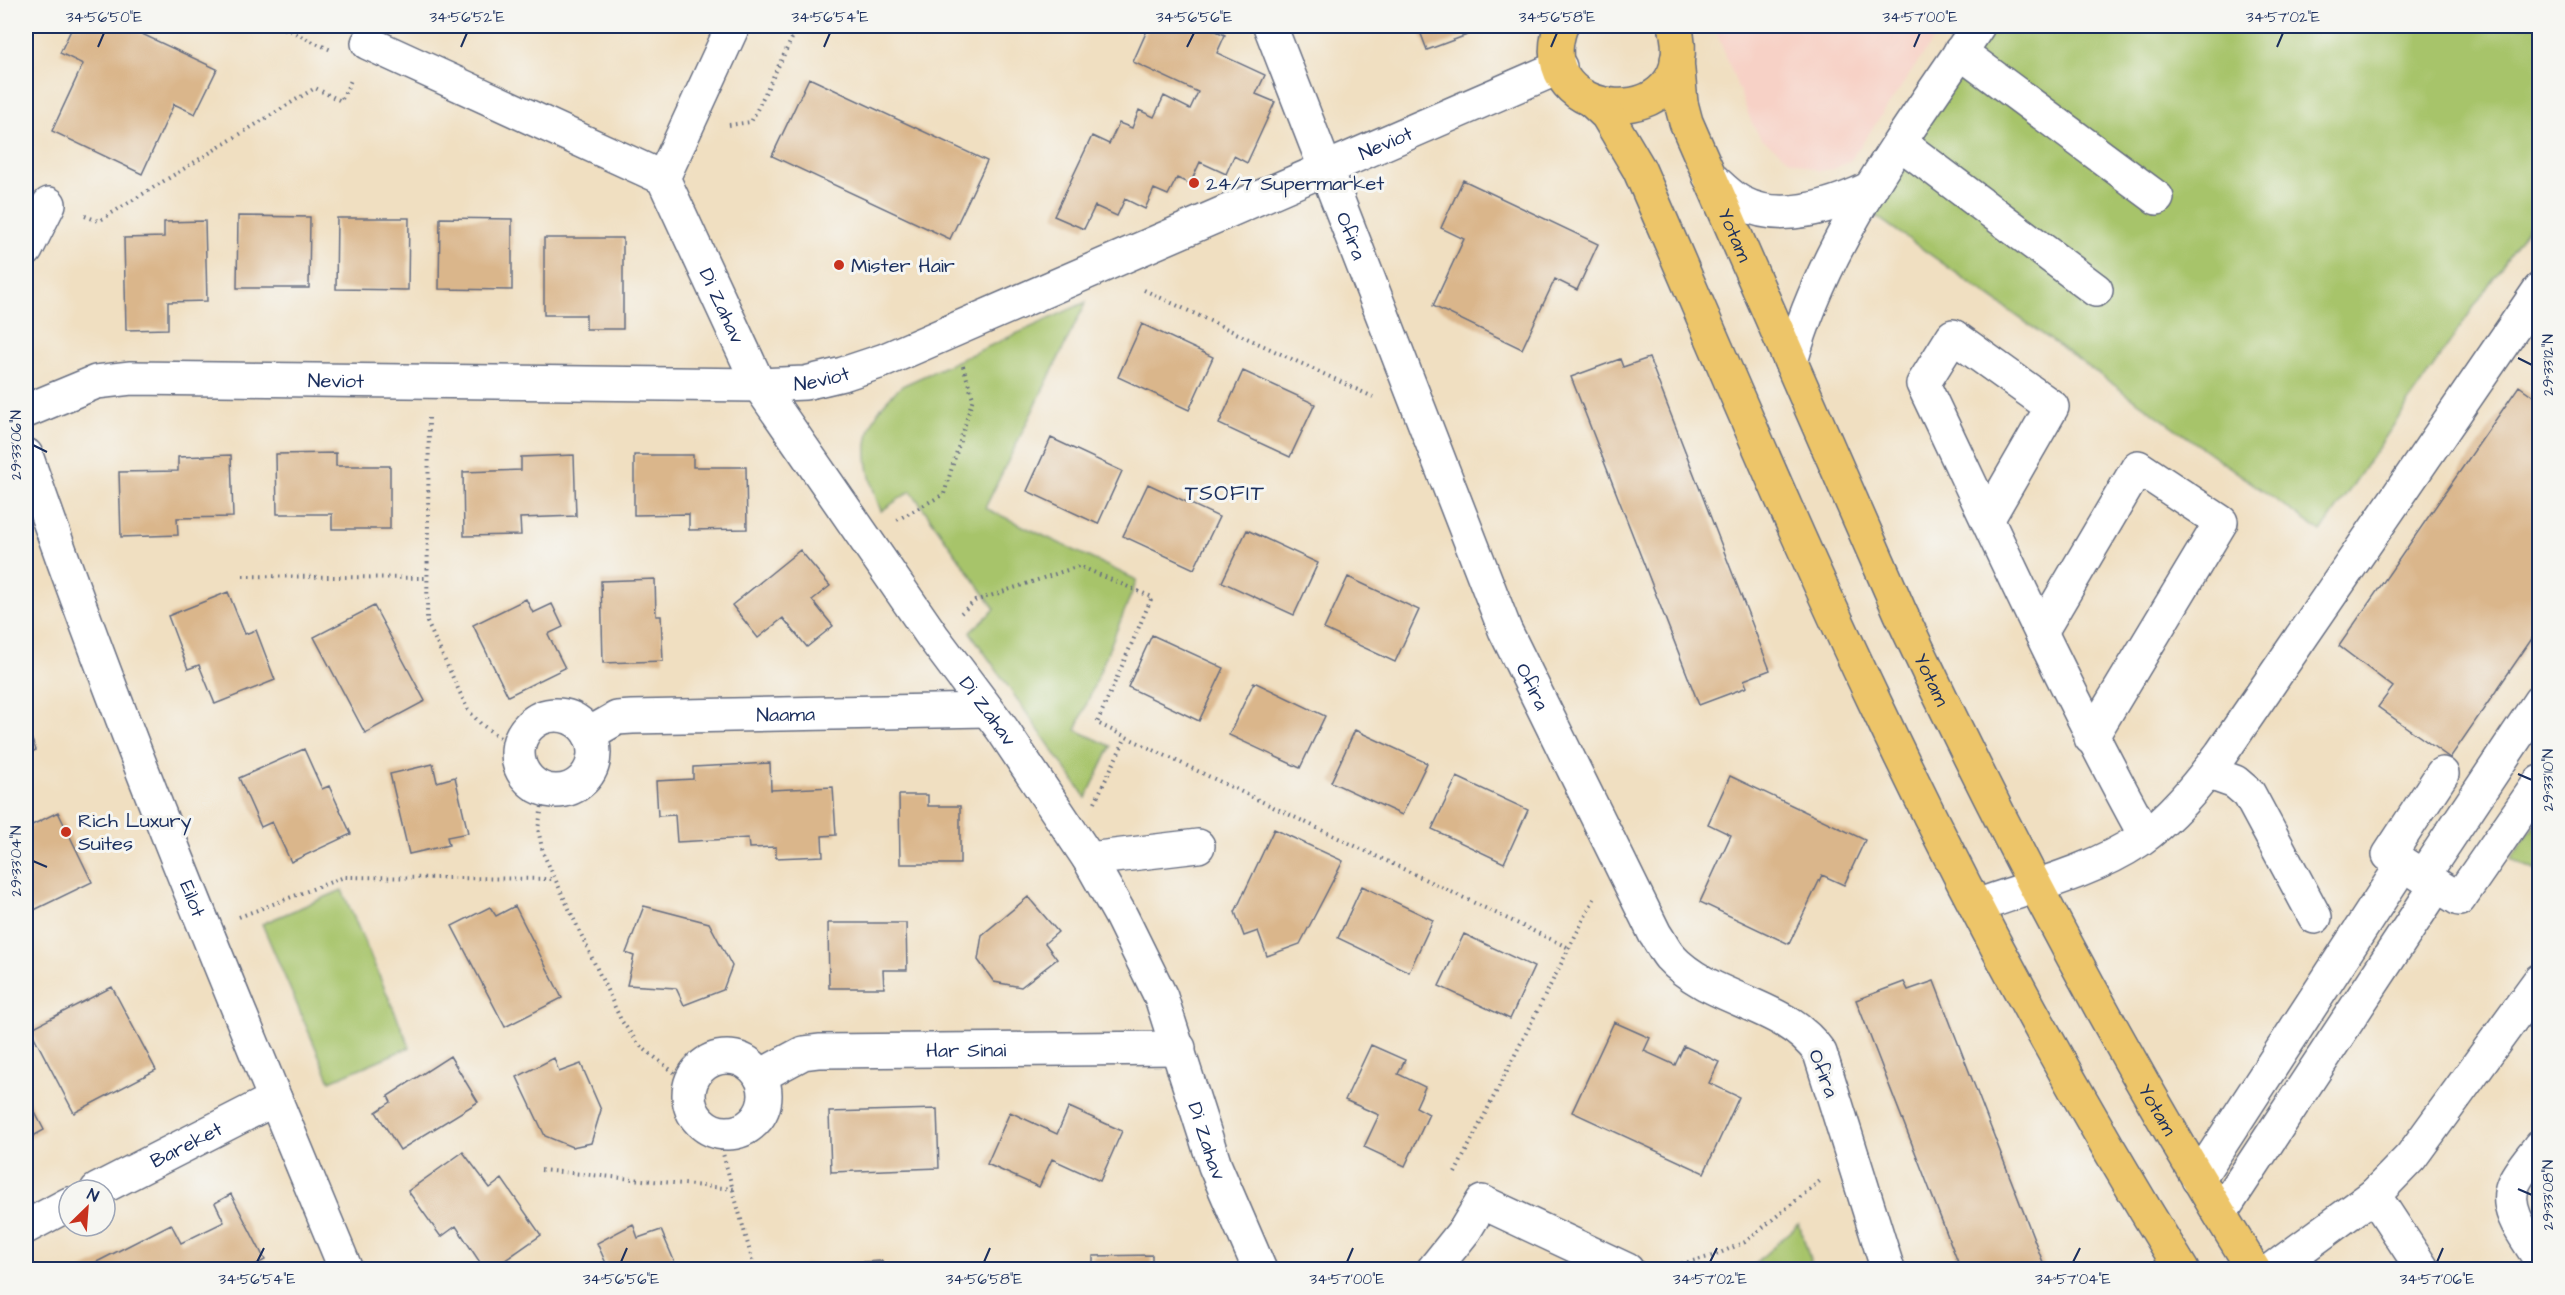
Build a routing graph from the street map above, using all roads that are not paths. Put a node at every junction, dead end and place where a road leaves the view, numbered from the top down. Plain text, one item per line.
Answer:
1 (733, 26) edge
2 (1270, 26) edge
3 (1675, 26) edge
4 (1559, 28) edge
5 (1969, 39) edge
6 (363, 53) road end
7 (1677, 60) junction
8 (1560, 67) junction
9 (1592, 101) junction
10 (1900, 143) junction
11 (1324, 169) junction
12 (1709, 176) junction
13 (663, 178) junction
14 (1871, 188) junction
15 (2157, 198) dead end
16 (49, 204) road end
17 (26, 250) edge
18 (2540, 289) edge
19 (2096, 290) dead end
20 (1791, 362) junction
21 (759, 385) junction
22 (26, 411) edge
23 (26, 455) edge
24 (1987, 520) junction
25 (2041, 632) junction
26 (2540, 701) edge
27 (987, 710) junction
28 (589, 734) junction
29 (2091, 738) junction
30 (2207, 772) junction
31 (2442, 774) dead end
32 (2540, 782) edge
33 (2145, 836) junction
34 (1198, 846) dead end
35 (1083, 850) junction
36 (2421, 875) junction
37 (2035, 885) junction
38 (1976, 906) junction
39 (2315, 917) dead end
40 (2540, 980) edge
41 (1179, 1048) junction
42 (760, 1076) junction
43 (275, 1099) junction
44 (2540, 1146) edge
45 (2198, 1179) junction
46 (117, 1180) edge
47 (2374, 1195) junction
48 (57, 1210) edge
49 (2220, 1214) junction
50 (26, 1227) edge
51 (2540, 1259) edge
52 (346, 1269) edge
53 (1260, 1269) edge
54 (1433, 1269) edge
55 (1628, 1269) edge
56 (1888, 1269) edge
57 (2182, 1269) edge
58 (2254, 1269) edge
59 (2272, 1269) edge
60 (2423, 1269) edge

1 - 13 street
2 - 11 street, Ofira
3 - 7 main road, Yotam
4 - 8 main road
5 - 10 street
5 - 15 street
6 - 13 street
7 - 9 main road
7 - 12 main road, Yotam
8 - 9 main road
8 - 11 street, Neviot
9 - 38 main road
10 - 14 street
10 - 19 street
11 - 21 street, Neviot
11 - 56 street, Ofira
12 - 14 street
12 - 20 main road, Yotam
13 - 21 street, Di Zahav
14 - 20 street
16 - 17 street
18 - 30 street
20 - 37 main road, Yotam
21 - 22 street, Neviot
21 - 27 street, Di Zahav
23 - 43 street, Eilot
24 - 24 street
24 - 25 street
25 - 29 street
25 - 29 street
26 - 36 street
27 - 28 street, Naama
27 - 35 street, Di Zahav
28 - 28 street
29 - 33 street
30 - 33 street
30 - 39 street
31 - 36 street
32 - 36 street
33 - 37 street
34 - 35 street
35 - 41 street, Di Zahav
36 - 45 street
36 - 49 street
37 - 38 street
37 - 45 main road, Yotam
38 - 57 main road
40 - 47 street
41 - 42 street, Har Sinai
41 - 53 street, Di Zahav
42 - 42 street
43 - 46 street, Bareket
43 - 52 street, Eilot
44 - 51 street
45 - 49 main road, Yotam
47 - 59 street
47 - 60 street
48 - 50 street
49 - 58 main road, Yotam
54 - 55 street

